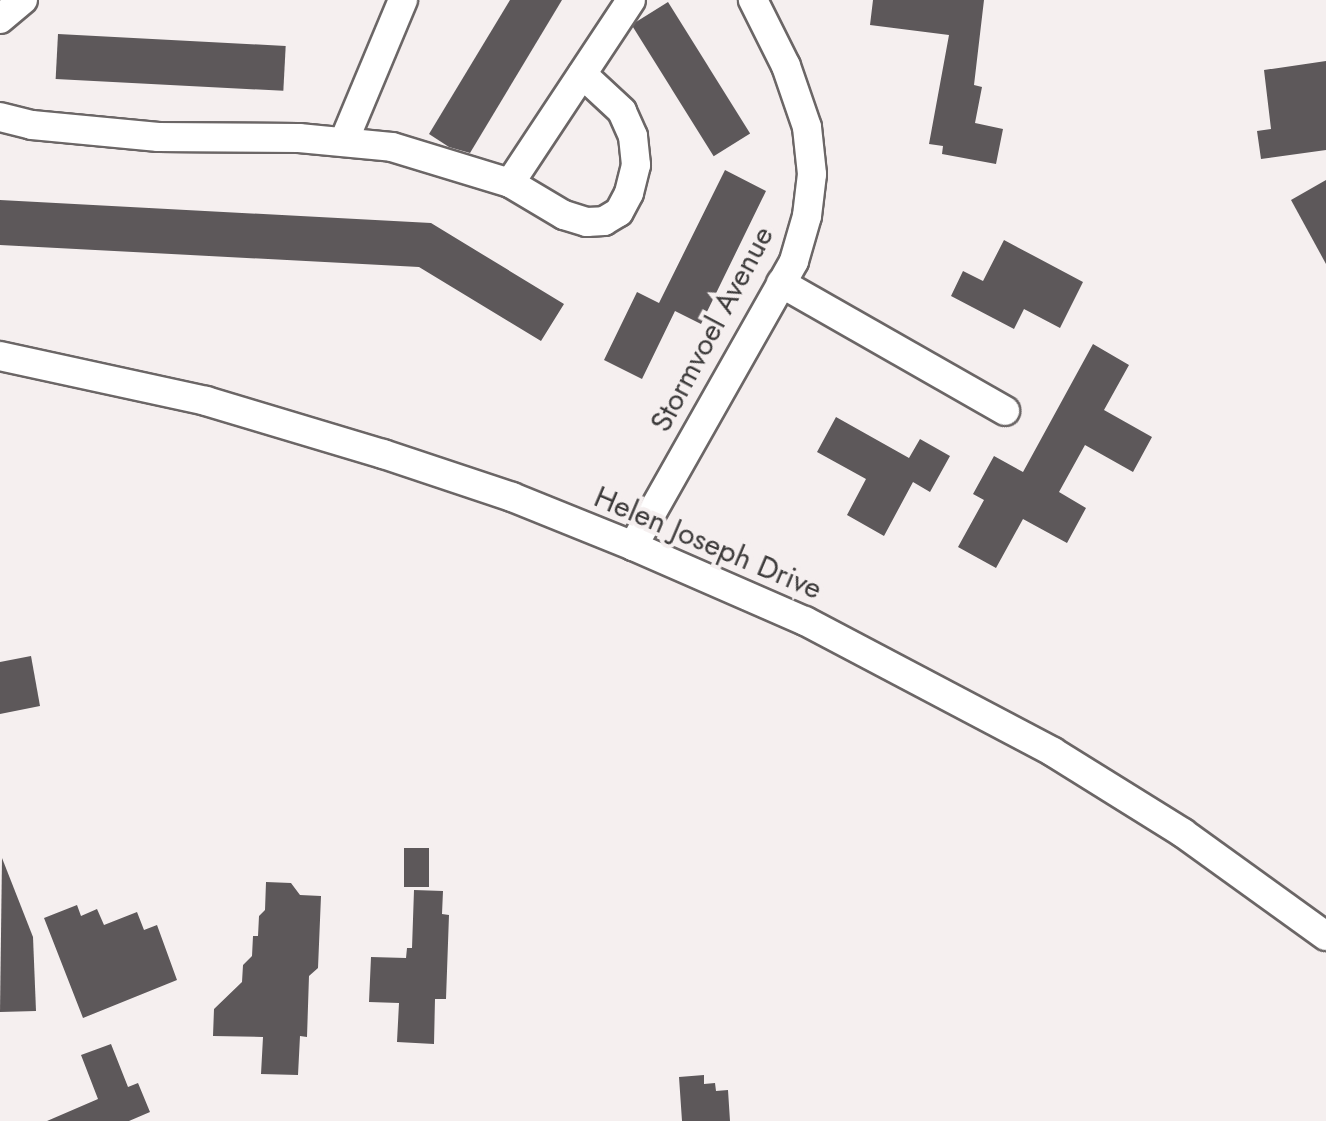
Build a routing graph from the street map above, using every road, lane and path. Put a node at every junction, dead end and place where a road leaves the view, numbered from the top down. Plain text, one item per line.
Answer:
1 (23, 0) edge
2 (631, 0) edge
3 (753, 0) edge
4 (398, 13) edge
5 (0, 19) edge
6 (582, 74) junction
7 (0, 117) edge
8 (344, 141) junction
9 (510, 183) junction
10 (781, 283) junction
11 (0, 356) edge
12 (1005, 411) dead end
13 (633, 546) junction
14 (1326, 936) edge

1 - 5 street
2 - 6 street
3 - 10 street, Stormvoel Avenue
4 - 8 street
6 - 9 street
6 - 9 street
7 - 8 street
8 - 9 street
10 - 12 street
10 - 13 street, Stormvoel Avenue
11 - 13 street, Helen Joseph Drive
13 - 14 street, Helen Joseph Drive

